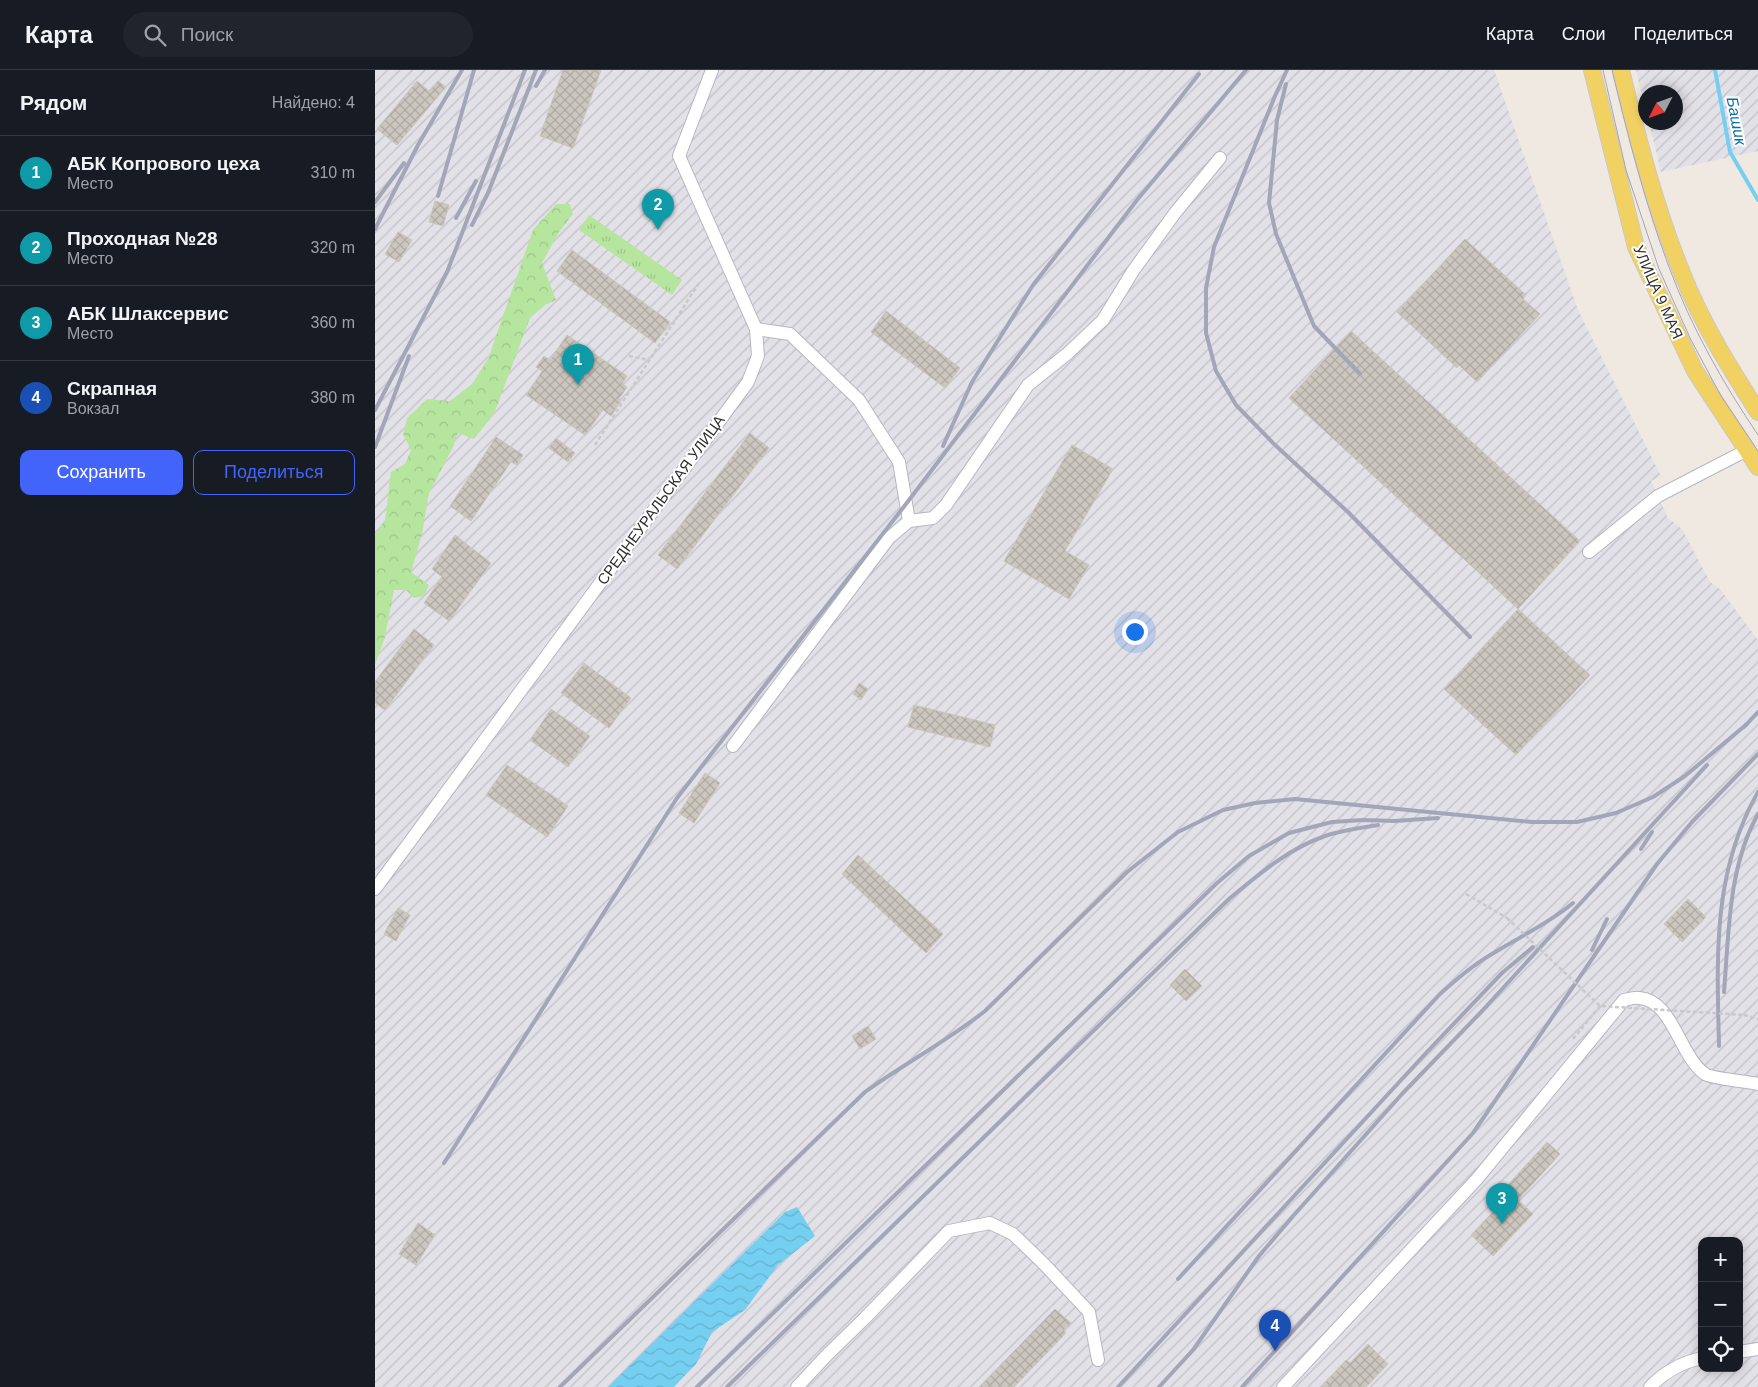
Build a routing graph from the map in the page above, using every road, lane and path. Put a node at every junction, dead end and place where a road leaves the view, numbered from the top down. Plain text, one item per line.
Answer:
1 (712, 70) edge
2 (1592, 70) edge
3 (1621, 70) edge
4 (1219, 158) dead end
5 (699, 283) dead end
6 (756, 329) junction
7 (629, 356) dead end
8 (650, 360) junction
9 (1758, 412) edge
10 (595, 445) dead end
11 (1747, 450) junction
12 (1758, 467) edge
13 (909, 521) junction
14 (1589, 552) dead end
15 (733, 746) dead end
16 (375, 889) edge
17 (1466, 894) dead end
18 (1600, 1006) junction
19 (1758, 1019) edge
20 (1573, 1039) dead end
21 (1758, 1084) edge
22 (1758, 1349) edge
23 (1743, 1351) edge
24 (1698, 1359) edge
25 (1097, 1360) dead end
26 (797, 1387) edge
27 (1283, 1387) edge
28 (1650, 1387) edge

1 - 6 street, СРЕДНЕУРАЛЬСКАЯ УЛИЦА
2 - 11 main road, УЛИЦА 9 МАЯ
3 - 9 main road, УЛИЦА 9 МАЯ
4 - 13 street
5 - 8 path
6 - 13 street
6 - 16 street, СРЕДНЕУРАЛЬСКАЯ УЛИЦА
7 - 8 path
8 - 10 path
11 - 12 main road, УЛИЦА 9 МАЯ
11 - 14 street
13 - 15 street
17 - 18 path, bridge
18 - 19 path, bridge
18 - 20 path
21 - 27 street
22 - 23 street
24 - 28 street
25 - 26 street

